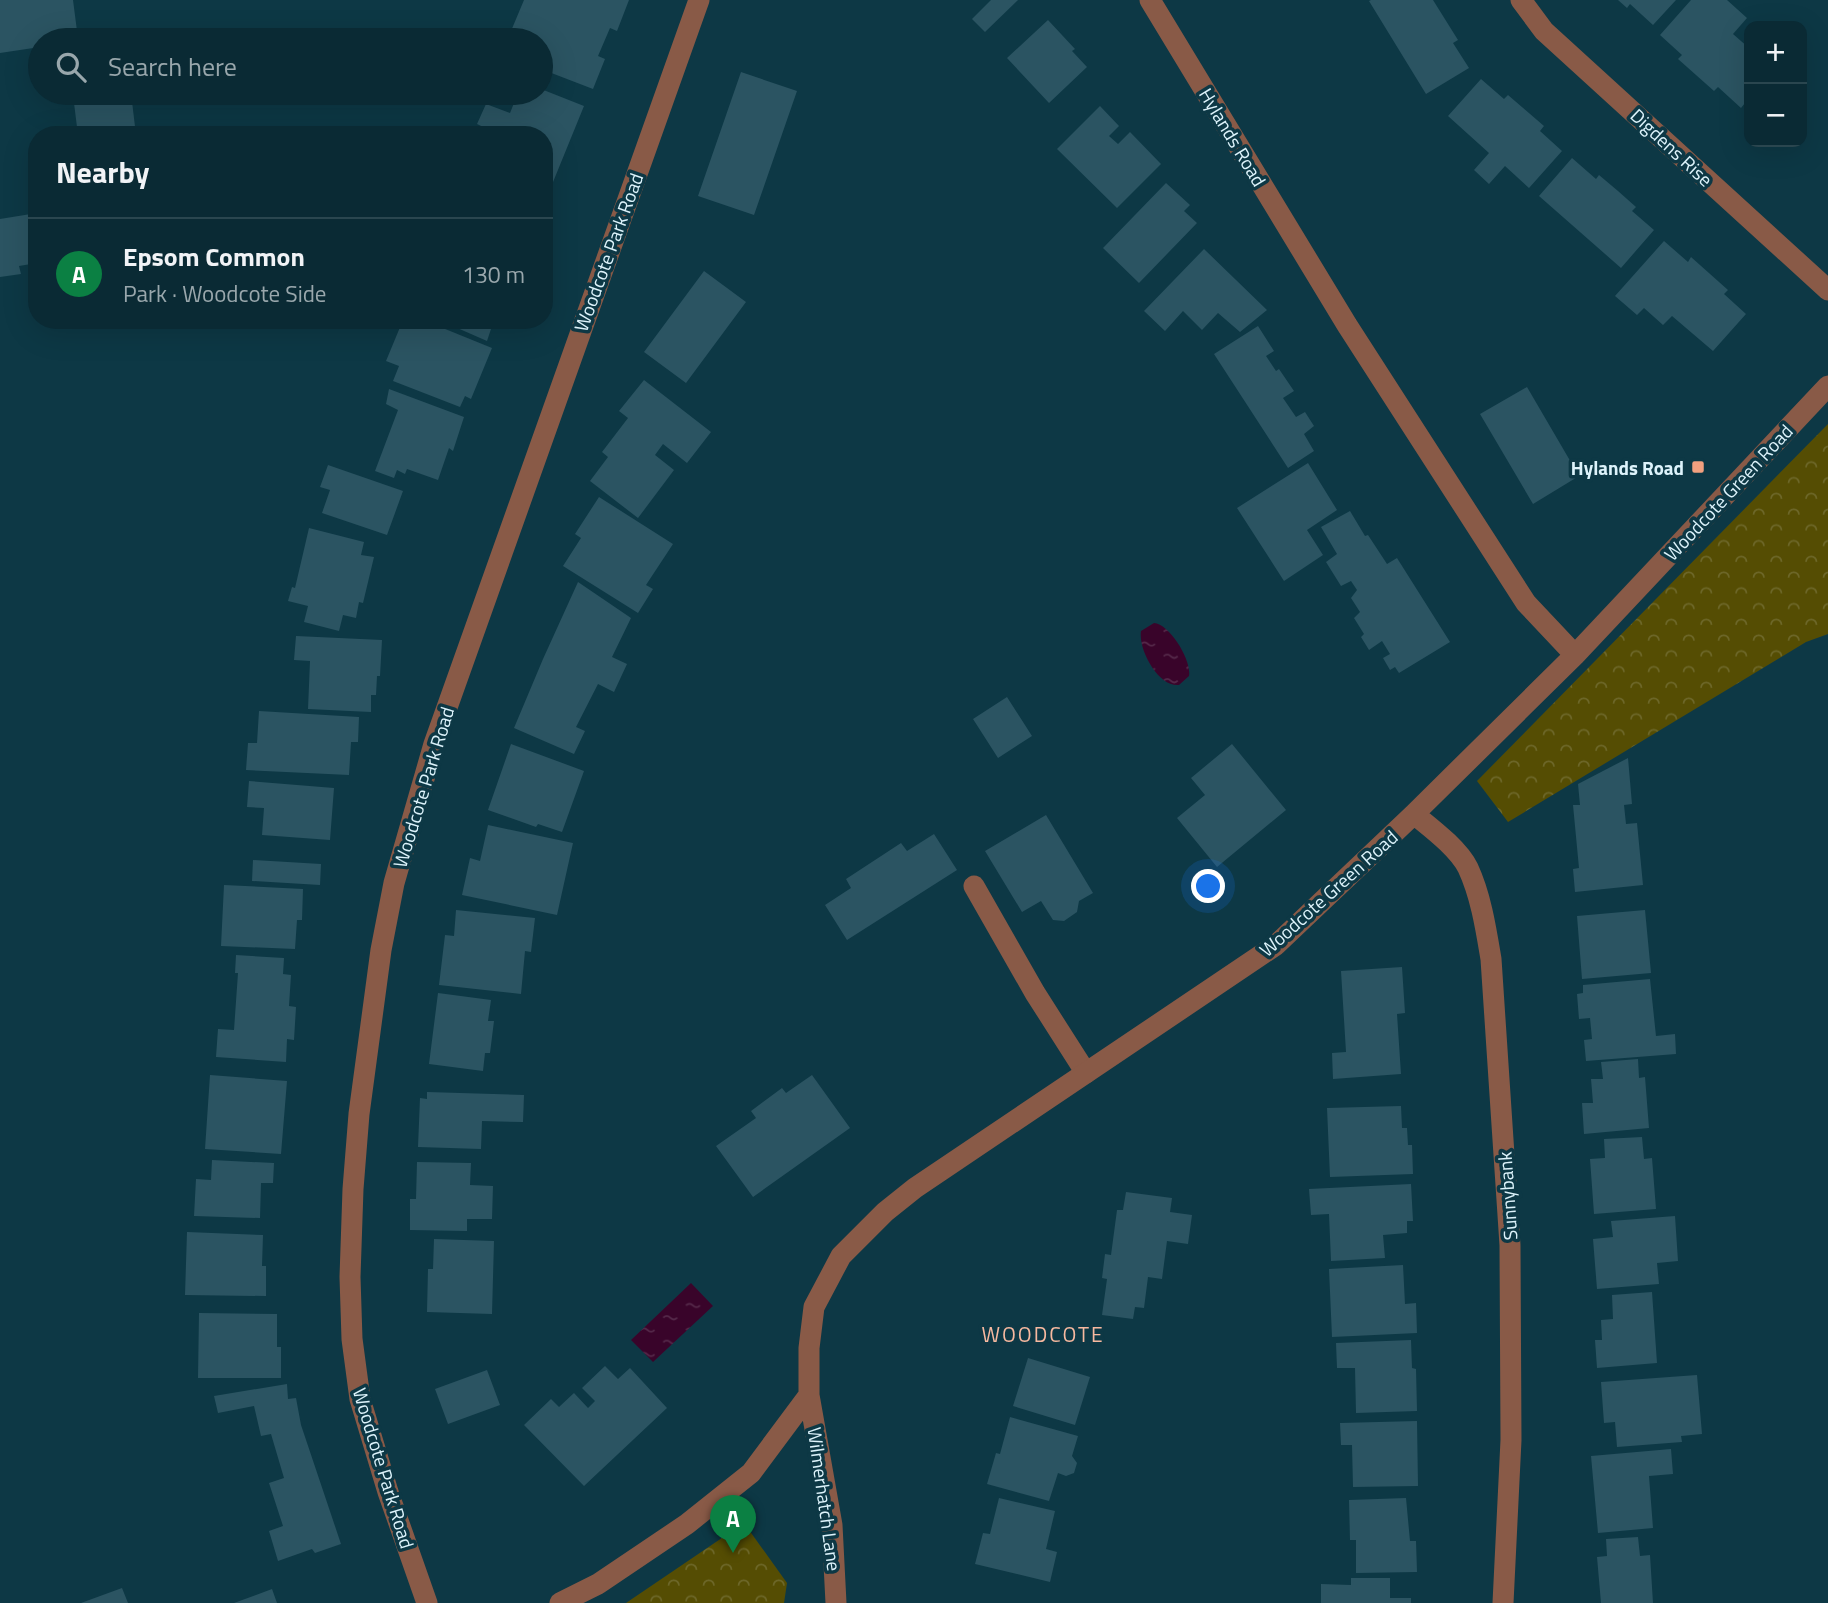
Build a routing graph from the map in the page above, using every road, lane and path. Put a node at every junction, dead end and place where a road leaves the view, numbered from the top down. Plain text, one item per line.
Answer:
1 (699, 0) edge
2 (1150, 0) edge
3 (1521, 0) edge
4 (1828, 290) edge
5 (1828, 386) edge
6 (1575, 655) junction
7 (1414, 814) junction
8 (974, 886) dead end
9 (1086, 1073) junction
10 (809, 1395) junction
11 (427, 1603) edge
12 (560, 1603) edge
13 (836, 1603) edge
14 (1503, 1603) edge

1 - 11 street, Woodcote Park Road
2 - 6 street, Hylands Road
3 - 4 street, Digdens Rise
5 - 6 street, Woodcote Green Road
6 - 7 street, Woodcote Green Road
7 - 9 street, Woodcote Green Road
7 - 14 street, Sunnybank
8 - 9 street
9 - 10 street, Woodcote Green Road
10 - 12 street
10 - 13 street, Wilmerhatch Lane

